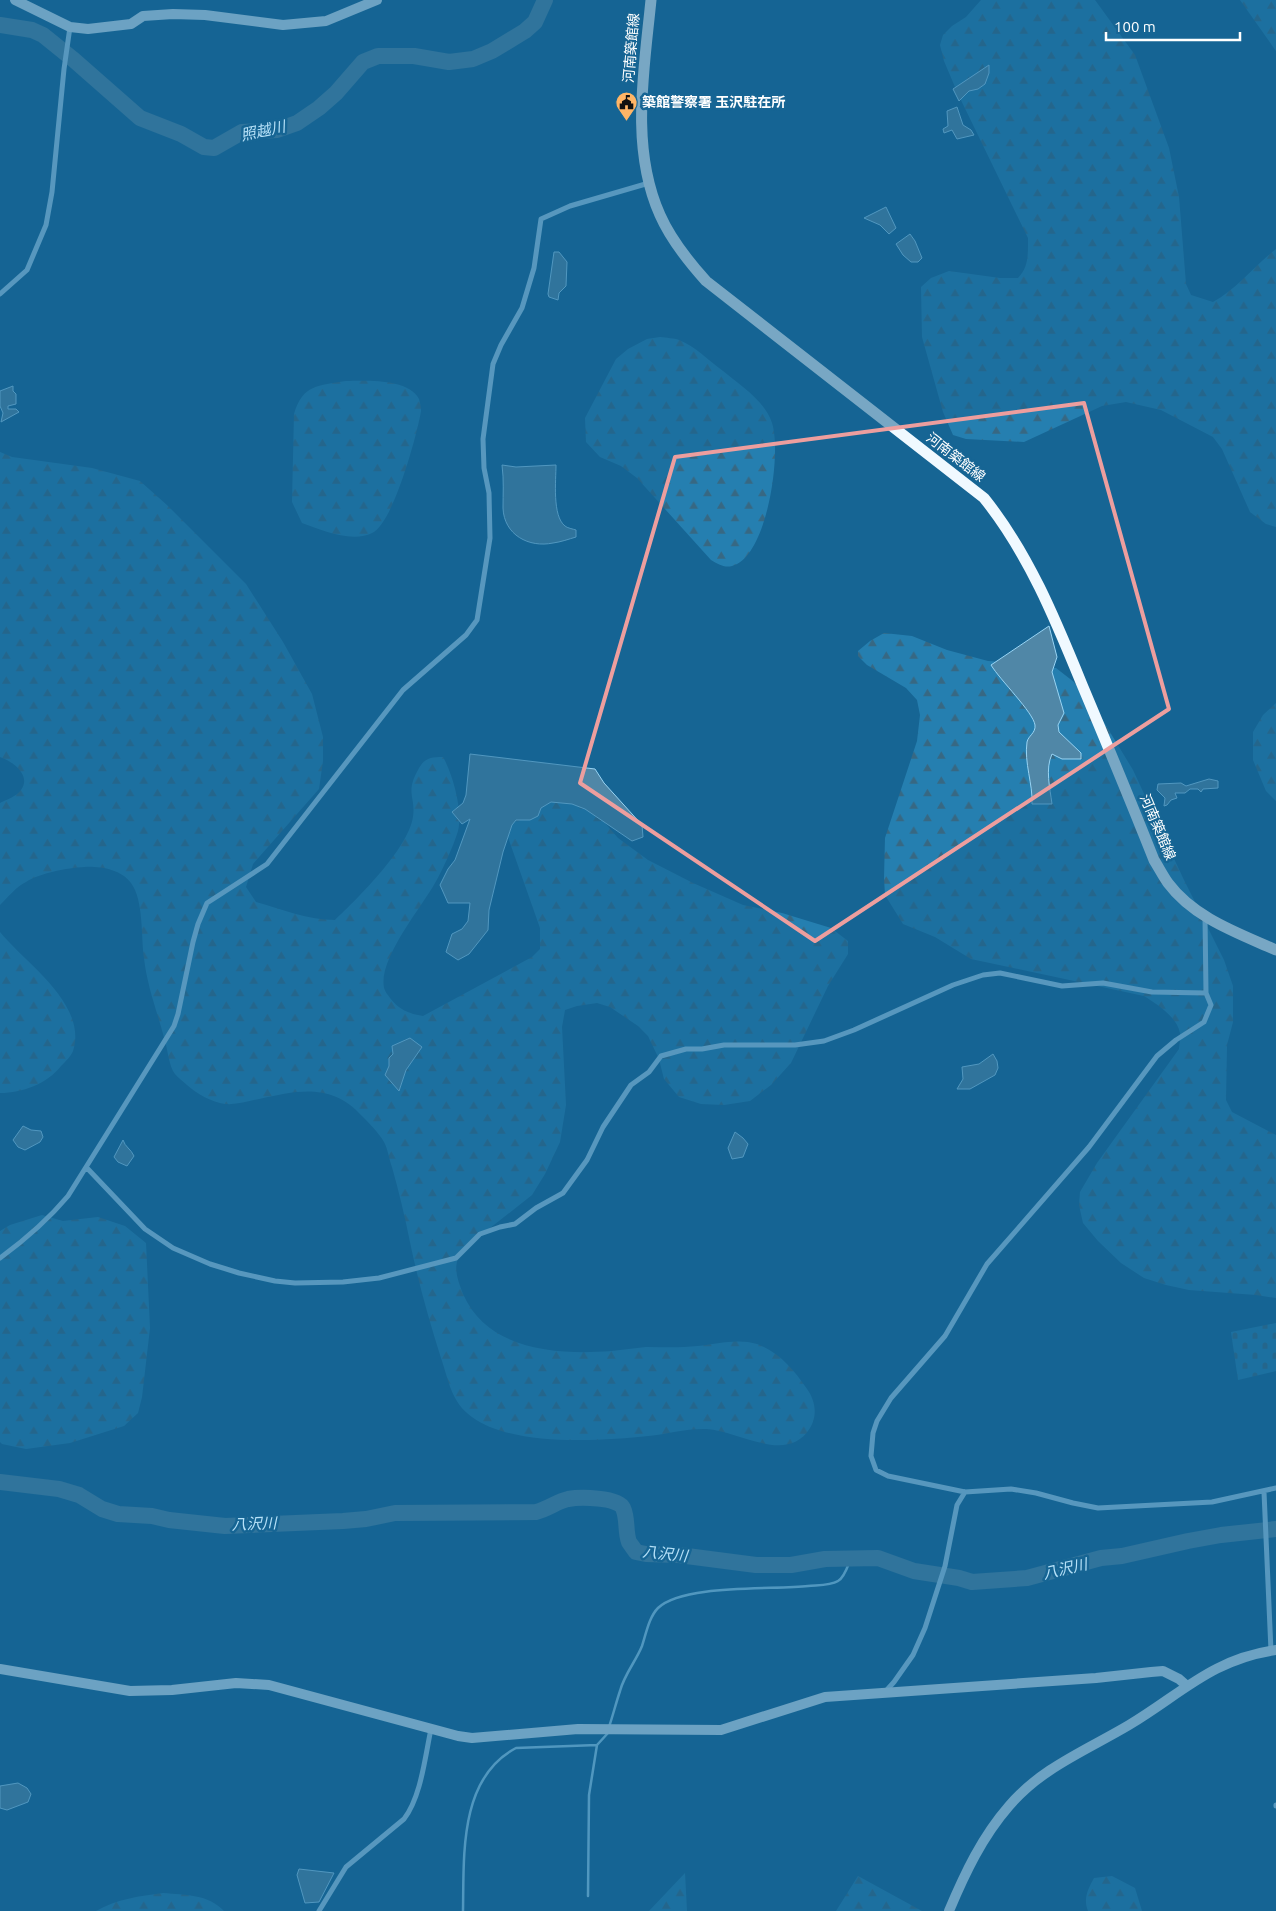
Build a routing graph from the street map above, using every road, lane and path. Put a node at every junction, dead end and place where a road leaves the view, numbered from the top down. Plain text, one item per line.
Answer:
1 (15, 0) edge
2 (377, 0) edge
3 (651, 0) edge
4 (70, 27) junction
5 (649, 182) junction
6 (0, 294) edge
7 (1205, 917) junction
8 (1276, 950) edge
9 (1206, 993) junction
10 (87, 1168) junction
11 (0, 1258) edge
12 (1276, 1488) edge
13 (965, 1492) junction
14 (1264, 1492) junction
15 (1273, 1650) edge
16 (0, 1669) edge
17 (1187, 1686) junction
18 (885, 1692) junction
19 (431, 1728) junction
20 (319, 1911) edge
21 (949, 1911) edge

1 - 4 street
2 - 4 street
3 - 5 main road, 河南築館線
4 - 6 street
5 - 7 main road, 河南築館線
5 - 10 street
7 - 8 main road, 河南築館線
7 - 9 street
9 - 10 street
9 - 13 street
10 - 11 street
12 - 14 street
13 - 14 street
13 - 18 street
14 - 15 street
15 - 17 street
16 - 19 street
17 - 18 street
17 - 21 street
18 - 19 street
19 - 20 street

